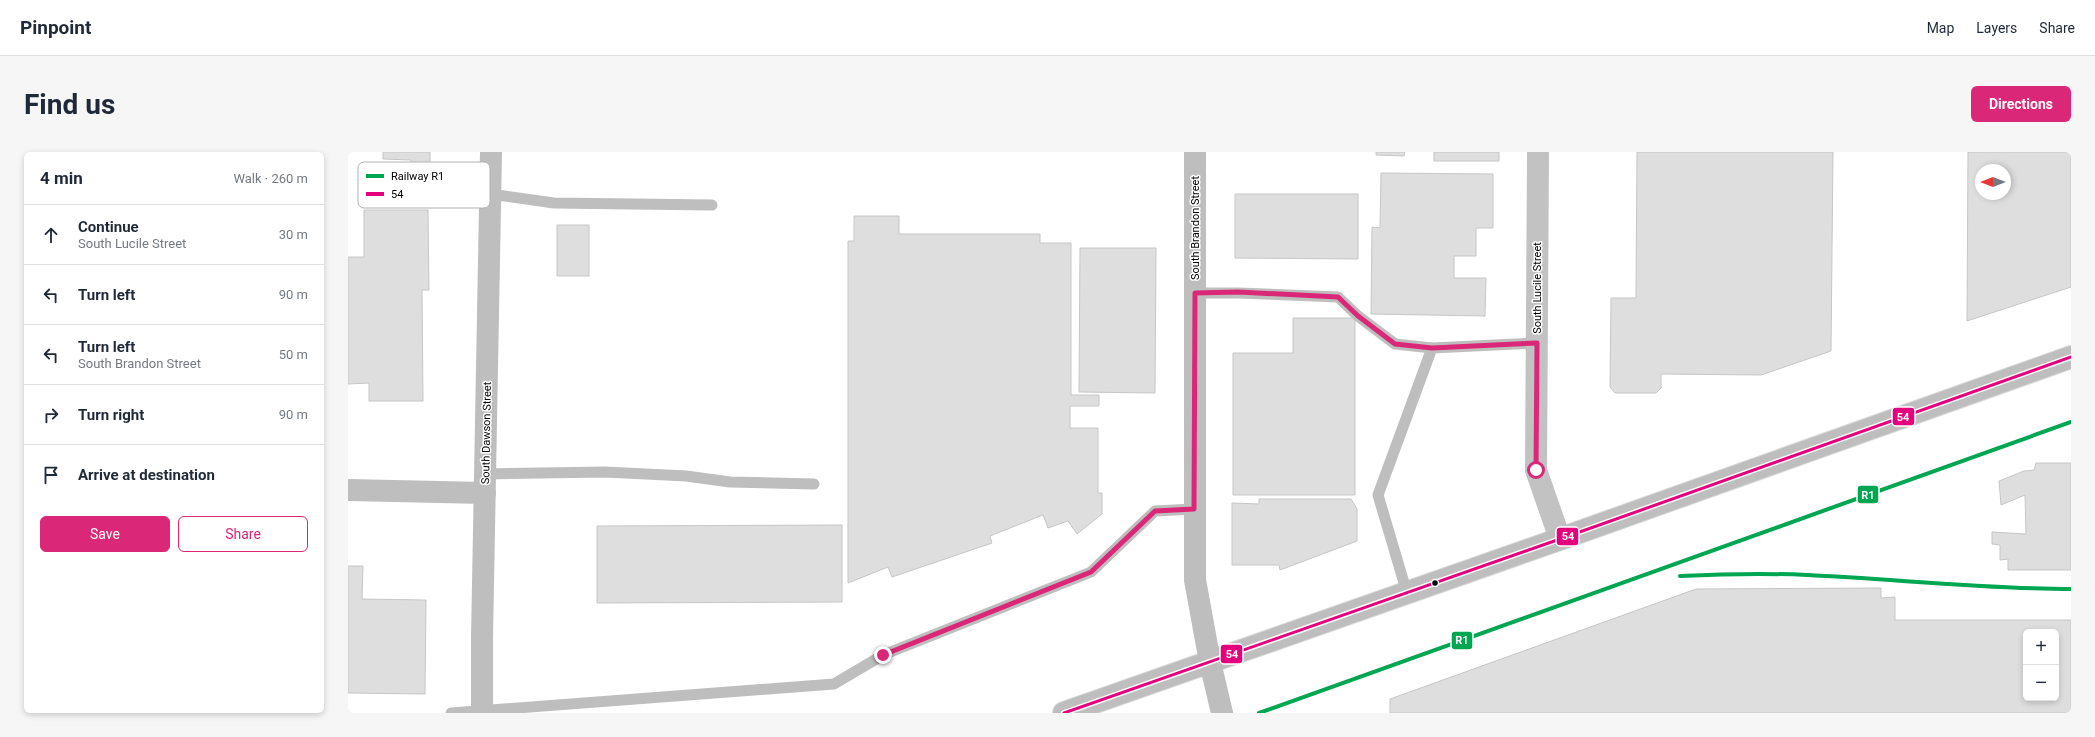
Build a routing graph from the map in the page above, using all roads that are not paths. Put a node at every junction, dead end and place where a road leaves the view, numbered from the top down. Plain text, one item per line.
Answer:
1 (491, 152) edge
2 (1195, 152) edge
3 (1538, 152) edge
4 (490, 194) joint
5 (712, 205) dead end
6 (490, 208) edge
7 (1195, 293) junction
8 (1537, 343) junction
9 (1432, 348) junction
10 (2071, 357) edge
11 (485, 484) junction
12 (814, 484) dead end
13 (348, 490) edge
14 (1194, 509) junction
15 (1560, 539) junction
16 (1407, 593) junction
17 (1210, 662) junction
18 (482, 712) edge
19 (451, 713) edge
20 (1064, 713) edge
21 (1222, 713) edge

1 - 4 main road, South Dawson Street
2 - 7 main road, South Brandon Street
3 - 8 street, South Lucile Street
4 - 5 lane
6 - 11 main road, South Dawson Street
7 - 9 lane
7 - 14 main road, South Brandon Street
8 - 9 lane
8 - 15 street, South Lucile Street
9 - 16 lane
10 - 15 main road
11 - 12 lane
11 - 13 main road
11 - 18 main road, South Dawson Street
14 - 17 main road, South Brandon Street
14 - 18 lane
15 - 16 main road
16 - 17 main road
17 - 20 main road
17 - 21 main road, South Brandon Street
18 - 19 lane

